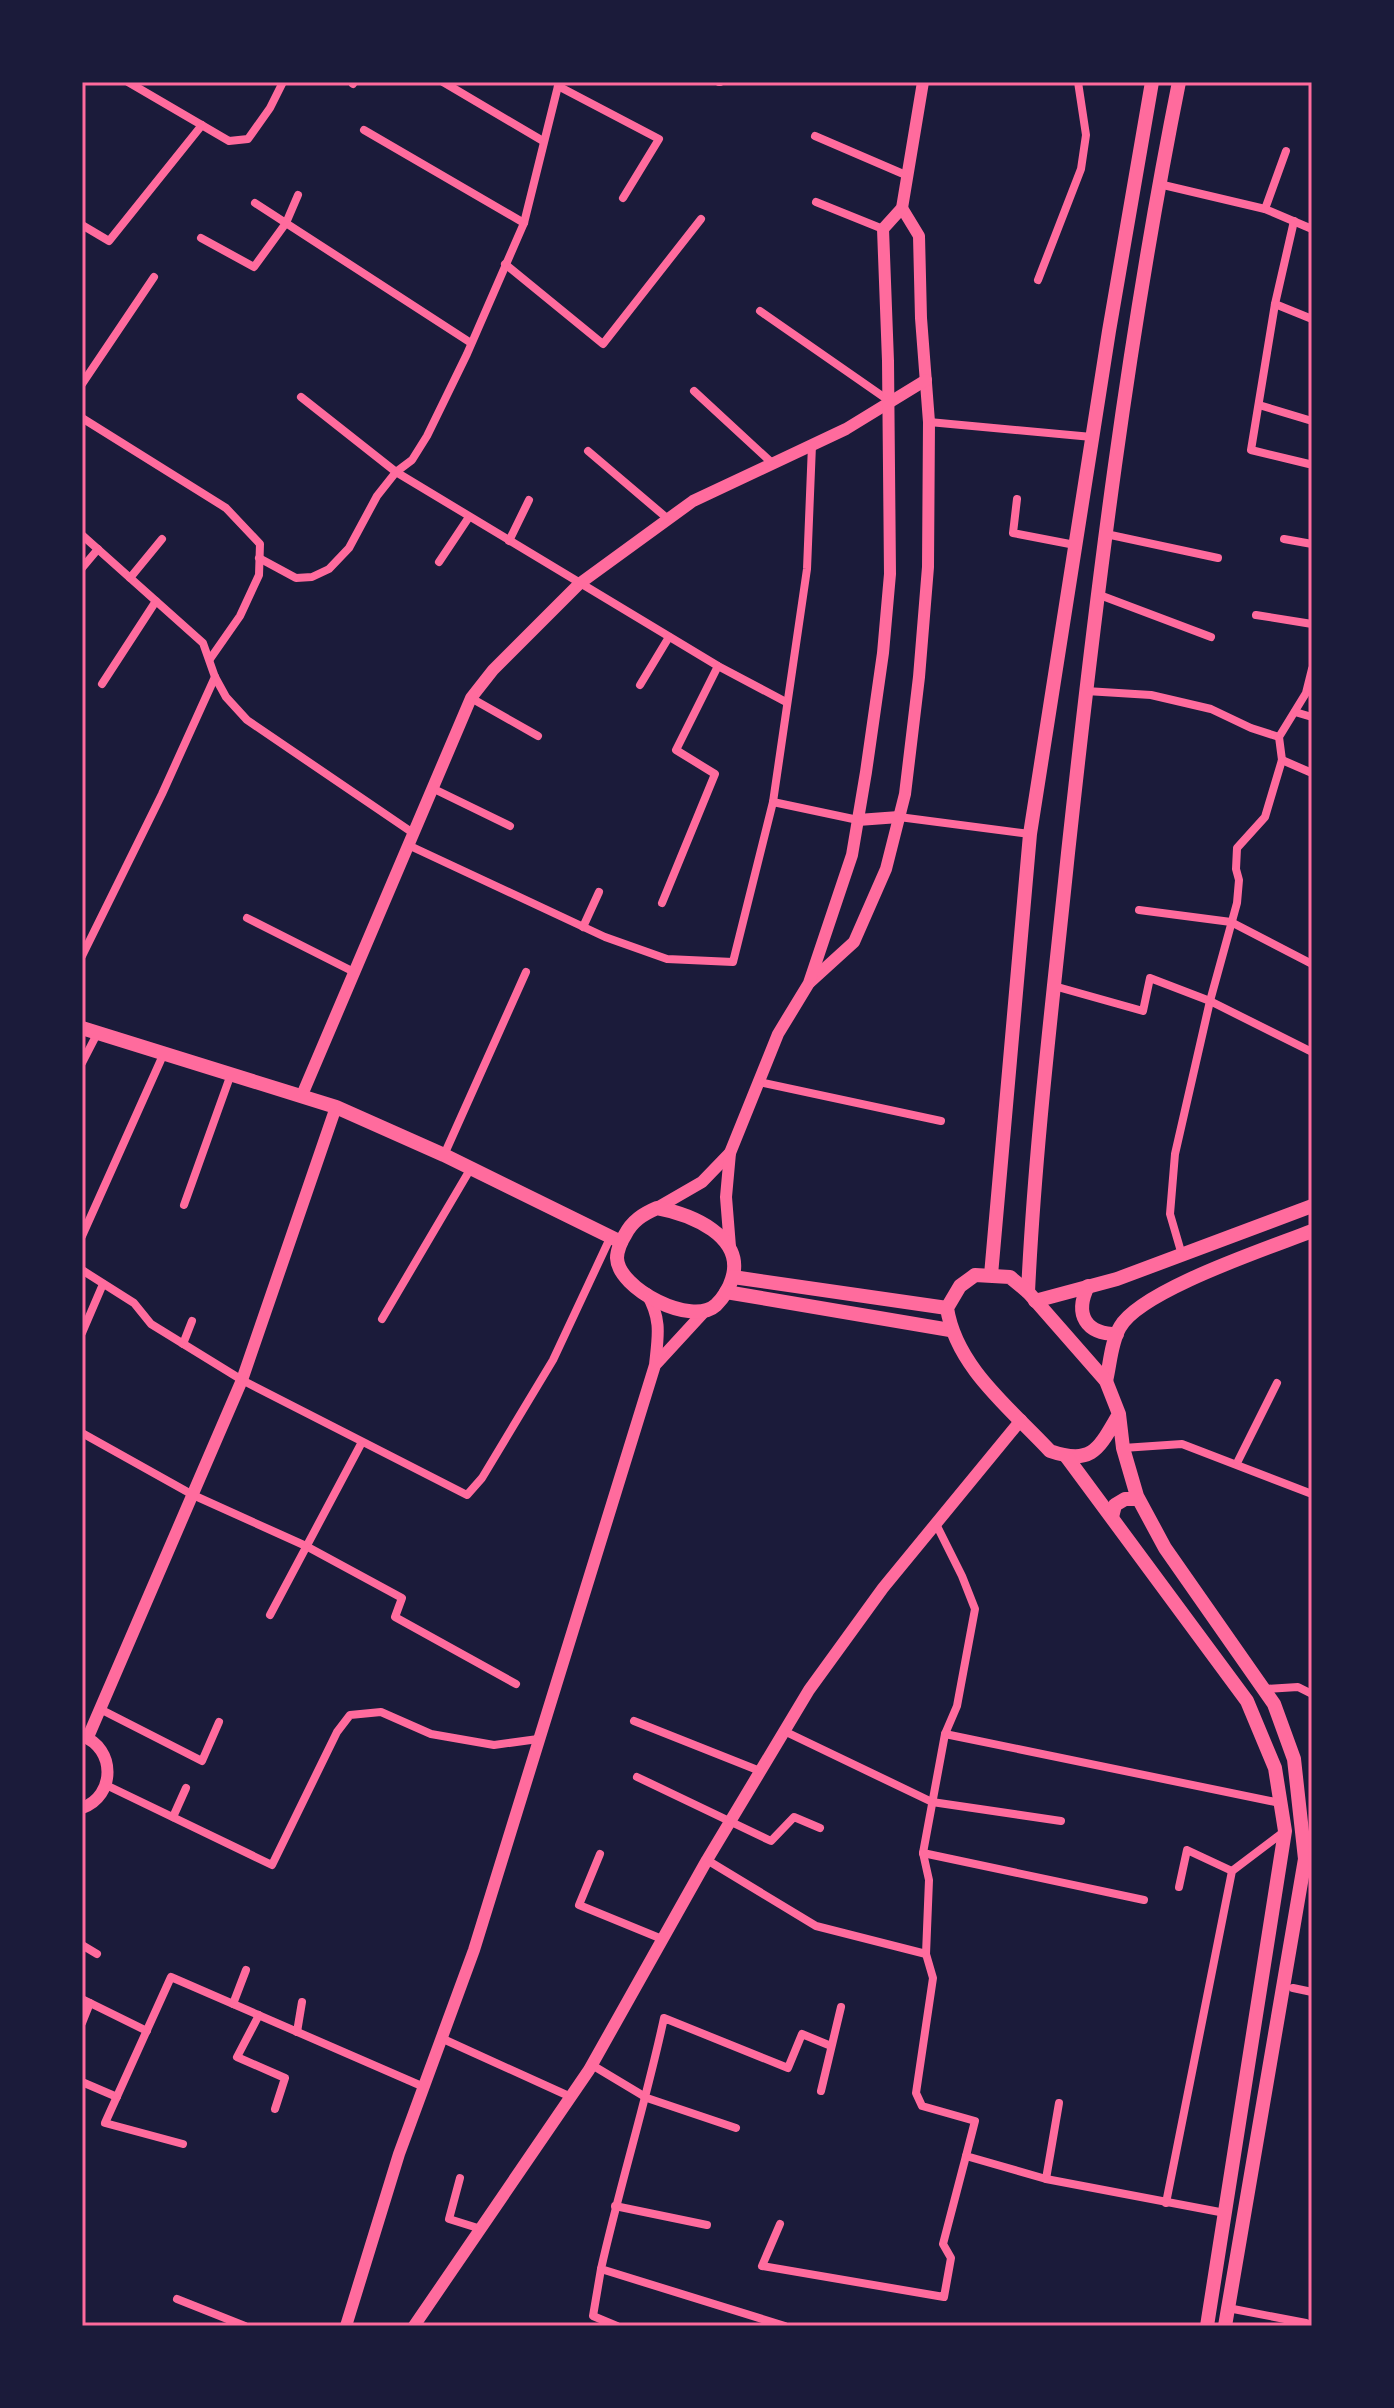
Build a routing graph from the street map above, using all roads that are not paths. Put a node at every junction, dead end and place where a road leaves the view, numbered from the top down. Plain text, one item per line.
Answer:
1 (128, 82) edge
2 (283, 82) edge
3 (443, 82) edge
4 (923, 82) edge
5 (1078, 82) edge
6 (1152, 82) edge
7 (1179, 82) edge
8 (559, 84) edge
9 (202, 125) junction
10 (364, 130) dead end
11 (815, 136) dead end
12 (543, 141) junction
13 (1286, 151) dead end
14 (908, 176) junction
15 (1159, 184) junction
16 (298, 195) dead end
17 (623, 198) dead end
18 (816, 202) dead end
19 (255, 203) dead end
20 (902, 208) junction
21 (1265, 209) junction
22 (701, 219) dead end
23 (1294, 221) junction
24 (286, 223) junction
25 (524, 223) junction
26 (82, 225) edge
27 (883, 229) junction
28 (1312, 229) edge
29 (201, 238) dead end
30 (505, 264) junction
31 (154, 277) dead end
32 (1038, 280) dead end
33 (1275, 304) junction
34 (760, 311) dead end
35 (1312, 319) edge
36 (471, 343) junction
37 (926, 380) junction
38 (82, 384) edge
39 (694, 391) dead end
40 (301, 397) dead end
41 (889, 401) junction
42 (1259, 405) junction
43 (82, 418) edge
44 (1312, 421) edge
45 (929, 422) junction
46 (1092, 437) junction
47 (812, 445) junction
48 (588, 451) dead end
49 (772, 463) junction
50 (1309, 464) dead end
51 (396, 472) junction
52 (1017, 499) dead end
53 (529, 500) dead end
54 (469, 517) junction
55 (668, 519) junction
56 (1106, 534) junction
57 (82, 535) edge
58 (162, 539) dead end
59 (1284, 539) dead end
60 (509, 541) junction
61 (1312, 544) edge
62 (1075, 545) junction
63 (98, 549) junction
64 (259, 558) junction
65 (1218, 558) dead end
66 (439, 562) dead end
67 (82, 568) edge
68 (130, 578) junction
69 (579, 584) junction
70 (1097, 594) junction
71 (156, 601) junction
72 (1256, 615) dead end
73 (1312, 624) edge
74 (669, 637) junction
75 (1211, 637) dead end
76 (210, 659) junction
77 (718, 666) junction
78 (1312, 669) edge
79 (215, 677) junction
80 (102, 684) dead end
81 (640, 685) dead end
82 (1086, 691) junction
83 (471, 698) junction
84 (786, 702) junction
85 (1295, 712) junction
86 (1312, 717) edge
87 (538, 736) dead end
88 (1279, 737) junction
89 (1282, 760) junction
90 (1312, 773) edge
91 (432, 788) junction
92 (773, 802) junction
93 (899, 817) junction
94 (858, 820) junction
95 (510, 826) dead end
96 (1030, 834) junction
97 (410, 839) junction
98 (599, 892) dead end
99 (662, 903) dead end
100 (1139, 910) dead end
101 (247, 918) dead end
102 (1231, 922) junction
103 (583, 927) junction
104 (82, 956) edge
105 (1312, 964) edge
106 (354, 972) junction
107 (526, 972) dead end
108 (809, 983) junction
109 (1054, 986) junction
110 (1210, 1001) junction
111 (82, 1028) edge
112 (98, 1032) junction
113 (164, 1052) junction
114 (1312, 1052) edge
115 (82, 1063) edge
116 (231, 1073) junction
117 (759, 1082) junction
118 (302, 1095) junction
119 (336, 1107) junction
120 (941, 1121) dead end
121 (730, 1153) junction
122 (444, 1155) junction
123 (471, 1168) junction
124 (184, 1205) dead end
125 (1312, 1206) edge
126 (657, 1208) junction
127 (1309, 1235) edge
128 (82, 1236) edge
129 (616, 1239) junction
130 (730, 1247) junction
131 (1182, 1255) junction
132 (82, 1270) edge
133 (991, 1275) junction
134 (733, 1277) junction
135 (103, 1284) junction
136 (1088, 1286) junction
137 (726, 1292) junction
138 (647, 1294) junction
139 (1032, 1297) junction
140 (947, 1308) junction
141 (703, 1313) junction
142 (382, 1319) dead end
143 (192, 1321) dead end
144 (950, 1330) junction
145 (82, 1333) edge
146 (1117, 1334) junction
147 (183, 1344) junction
148 (655, 1365) junction
149 (242, 1380) junction
150 (1106, 1381) junction
151 (1277, 1383) dead end
152 (1119, 1414) junction
153 (1021, 1420) junction
154 (82, 1433) edge
155 (362, 1442) junction
156 (1123, 1448) junction
157 (1066, 1456) junction
158 (1237, 1463) junction
159 (1312, 1494) edge
160 (193, 1495) junction
161 (1138, 1499) junction
162 (1112, 1517) junction
163 (936, 1524) junction
164 (306, 1546) junction
165 (270, 1615) dead end
166 (516, 1684) dead end
167 (1264, 1689) junction
168 (1312, 1694) edge
169 (100, 1709) junction
170 (634, 1721) dead end
171 (219, 1722) dead end
172 (784, 1731) junction
173 (945, 1734) junction
174 (85, 1737) edge
175 (538, 1739) junction
176 (760, 1771) junction
177 (637, 1777) dead end
178 (106, 1785) junction
179 (186, 1788) dead end
180 (932, 1802) junction
181 (1280, 1803) junction
182 (82, 1808) edge
183 (173, 1817) junction
184 (731, 1821) junction
185 (1061, 1821) dead end
186 (820, 1828) dead end
187 (1285, 1831) junction
188 (923, 1853) junction
189 (600, 1854) dead end
190 (707, 1860) junction
191 (1232, 1871) junction
192 (1179, 1887) dead end
193 (1144, 1900) dead end
194 (662, 1939) junction
195 (82, 1945) edge
196 (97, 1954) dead end
197 (926, 1954) junction
198 (246, 1970) dead end
199 (1293, 1988) dead end
200 (1312, 1992) edge
201 (86, 2001) edge
202 (302, 2002) dead end
203 (233, 2004) junction
204 (841, 2007) dead end
205 (259, 2015) junction
206 (82, 2023) edge
207 (147, 2031) junction
208 (297, 2032) junction
209 (441, 2038) junction
210 (831, 2046) junction
211 (592, 2065) junction
212 (82, 2082) edge
213 (424, 2087) junction
214 (821, 2091) dead end
215 (117, 2097) junction
216 (571, 2097) junction
217 (647, 2098) junction
218 (1059, 2103) dead end
219 (275, 2109) dead end
220 (736, 2128) dead end
221 (183, 2144) dead end
222 (966, 2156) junction
223 (460, 2178) dead end
224 (1046, 2179) junction
225 (1166, 2203) junction
226 (615, 2206) junction
227 (1225, 2213) junction
228 (780, 2224) dead end
229 (707, 2225) dead end
230 (481, 2229) junction
231 (601, 2269) junction
232 (177, 2299) dead end
233 (1228, 2308) junction
234 (1306, 2323) dead end
235 (245, 2326) edge
236 (346, 2326) edge
237 (414, 2326) edge
238 (617, 2326) edge
239 (785, 2326) edge
240 (1207, 2326) edge
241 (1225, 2326) edge

1 - 9 street
2 - 9 street
3 - 12 street
4 - 14 street
5 - 32 street
6 - 46 main road
7 - 15 main road
8 - 12 street
8 - 17 street
9 - 26 street
10 - 25 street
11 - 14 street
12 - 25 street
13 - 21 street
14 - 20 street
15 - 21 street
15 - 56 main road
16 - 24 street
18 - 27 street
19 - 24 street
20 - 27 street
20 - 37 street
21 - 23 street
22 - 30 street
23 - 28 street
23 - 33 street
24 - 29 street
24 - 36 street
25 - 30 street
27 - 41 street
30 - 36 street
31 - 38 street
33 - 35 street
33 - 42 street
34 - 41 street
36 - 51 street
37 - 41 street
37 - 45 street
39 - 49 street
40 - 51 street
41 - 47 street
41 - 94 street
42 - 44 street
42 - 50 street
43 - 64 street
45 - 46 street
45 - 93 street
46 - 62 main road
47 - 49 street
47 - 84 street
48 - 55 street
49 - 55 street
51 - 54 street
51 - 64 street
52 - 62 street
53 - 60 street
54 - 60 street
54 - 66 street
55 - 69 street
56 - 65 street
56 - 70 main road
57 - 63 street
58 - 68 street
59 - 61 street
60 - 69 street
62 - 96 main road
63 - 67 street
63 - 68 street
64 - 76 street
68 - 71 street
69 - 74 street
69 - 83 street
70 - 75 street
70 - 82 main road
71 - 76 street
71 - 80 street
72 - 73 street
74 - 77 street
74 - 81 street
76 - 79 street
77 - 84 street
77 - 99 street
78 - 85 street
79 - 97 street
79 - 104 street
82 - 88 street
82 - 109 main road
83 - 87 street
83 - 91 street
84 - 92 street
85 - 86 street
85 - 88 street
88 - 89 street
89 - 90 street
89 - 102 street
91 - 95 street
91 - 97 street
92 - 94 street
92 - 103 street
93 - 94 street
93 - 96 street
93 - 108 street
94 - 108 street
96 - 133 main road
97 - 103 street
97 - 106 street
98 - 103 street
100 - 102 street
101 - 106 street
102 - 105 street
102 - 110 street
106 - 118 street
107 - 122 street
108 - 117 street
109 - 110 street
109 - 139 main road
110 - 114 street
110 - 131 street
111 - 112 main road
112 - 113 main road
112 - 115 street
113 - 116 main road
113 - 128 street
116 - 118 main road
116 - 124 street
117 - 120 street
117 - 121 street
118 - 119 main road
119 - 122 main road
119 - 149 street
121 - 126 street
121 - 130 street
122 - 123 main road
123 - 129 main road
123 - 142 street
125 - 131 main road
126 - 129 main road
126 - 130 main road
127 - 146 main road
129 - 138 main road
129 - 155 street
130 - 134 main road
131 - 136 main road
132 - 135 street
133 - 139 main road
133 - 140 main road
134 - 137 main road
134 - 140 main road
135 - 145 street
135 - 147 street
136 - 139 main road
136 - 146 main road
137 - 141 main road
137 - 144 main road
138 - 141 main road
138 - 148 street
139 - 150 main road
140 - 144 main road
141 - 148 street
143 - 147 street
144 - 153 main road
146 - 150 main road
147 - 149 street
148 - 175 street
149 - 155 street
149 - 160 street
150 - 152 main road
151 - 158 street
152 - 156 main road
152 - 157 main road
153 - 157 main road
153 - 163 street
154 - 160 street
155 - 164 street
156 - 158 street
156 - 161 main road
157 - 162 main road
158 - 159 street
160 - 164 street
160 - 169 street
161 - 162 main road
161 - 167 main road
162 - 181 main road
163 - 172 street
163 - 173 street
164 - 165 street
164 - 166 street
167 - 168 street
167 - 233 main road
169 - 171 street
169 - 174 street
170 - 176 street
172 - 176 street
172 - 180 street
173 - 180 street
173 - 181 street
174 - 178 street
175 - 183 street
175 - 209 street
176 - 184 street
177 - 184 street
178 - 182 street
178 - 183 street
179 - 183 street
180 - 185 street
180 - 188 street
181 - 187 main road
184 - 186 street
184 - 190 street
187 - 191 street
187 - 227 main road
188 - 193 street
188 - 197 street
189 - 194 street
190 - 194 street
190 - 197 street
191 - 192 street
191 - 225 street
194 - 211 street
195 - 196 street
197 - 222 street
198 - 203 street
199 - 200 street
201 - 206 street
201 - 207 street
202 - 208 street
203 - 205 street
203 - 207 street
204 - 210 street
205 - 208 street
205 - 219 street
207 - 215 street
208 - 213 street
209 - 213 street
209 - 216 street
210 - 214 street
210 - 217 street
211 - 216 street
211 - 217 street
212 - 215 street
213 - 236 street
215 - 221 street
216 - 230 street
217 - 220 street
217 - 226 street
218 - 224 street
222 - 224 street
222 - 228 street
223 - 230 street
224 - 225 street
225 - 227 street
226 - 229 street
226 - 231 street
227 - 240 main road
230 - 237 street
231 - 238 street
231 - 239 street
232 - 235 street
233 - 234 street
233 - 241 main road

